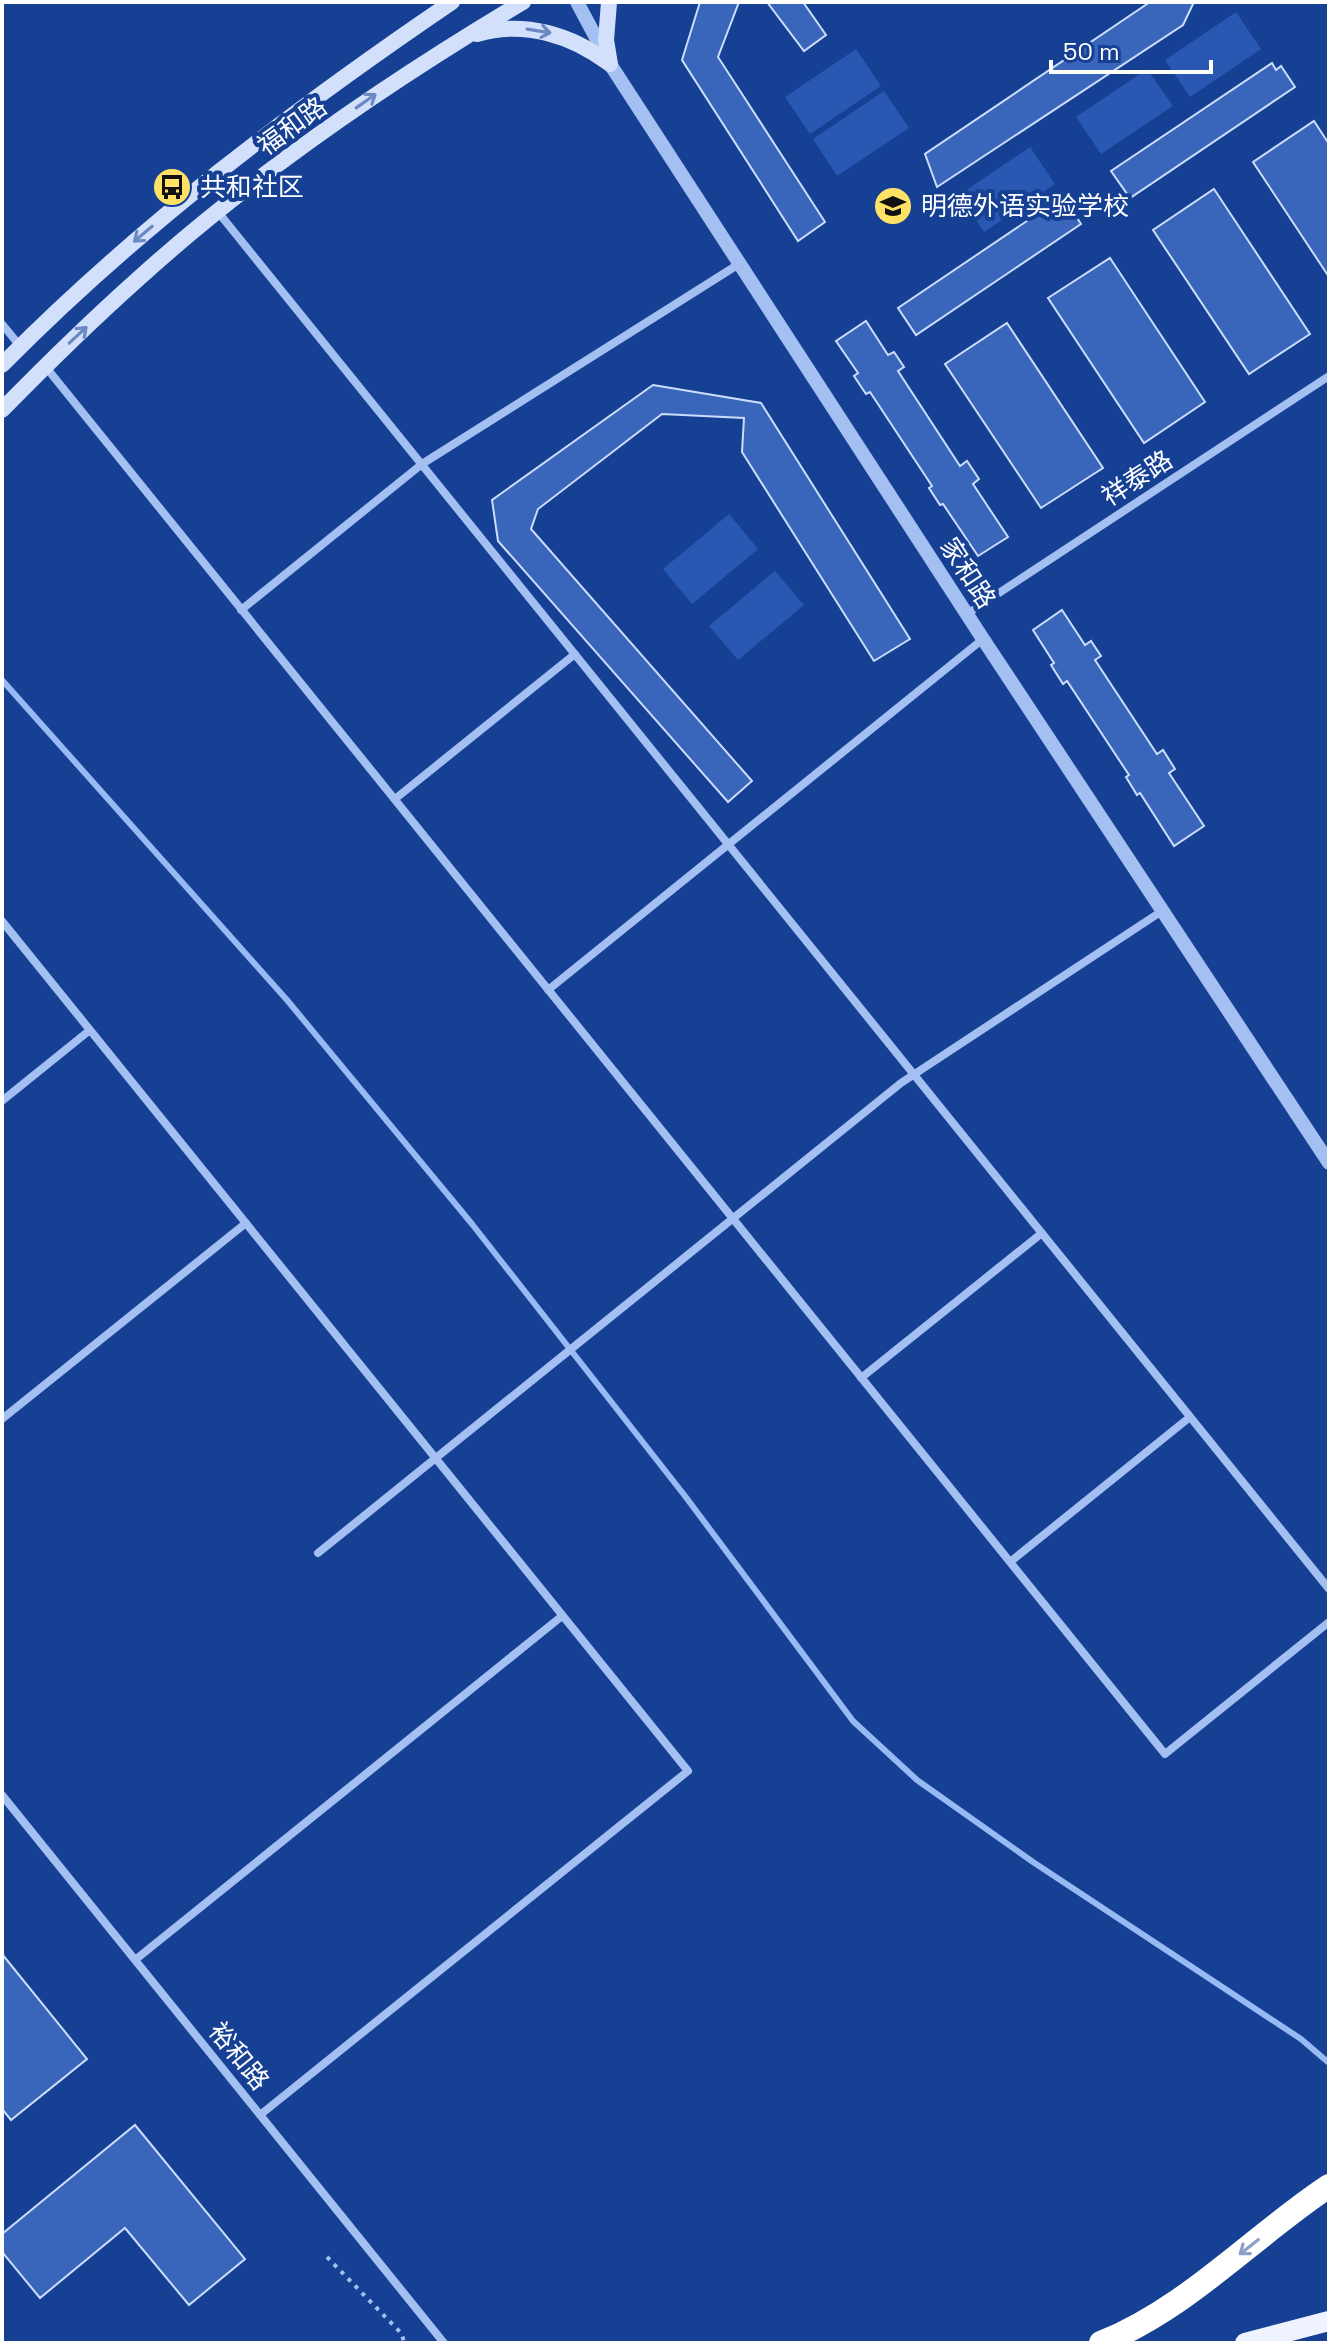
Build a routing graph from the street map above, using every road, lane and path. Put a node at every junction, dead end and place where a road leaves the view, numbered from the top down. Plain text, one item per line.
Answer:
1 (440, 2) edge
2 (452, 2) edge
3 (523, 2) edge
4 (577, 2) edge
5 (609, 2) edge
6 (429, 17) junction
7 (462, 38) junction
8 (610, 64) junction
9 (218, 212) junction
10 (739, 264) junction
11 (2, 324) edge
12 (20, 346) junction
13 (2, 365) edge
14 (45, 366) junction
15 (1329, 376) edge
16 (2, 410) edge
17 (422, 464) junction
18 (241, 610) junction
19 (967, 614) junction
20 (983, 639) junction
21 (575, 654) junction
22 (395, 799) junction
23 (728, 844) junction
24 (1162, 911) junction
25 (2, 921) edge
26 (548, 990) junction
27 (90, 1030) junction
28 (914, 1074) junction
29 (2, 1101) edge
30 (1329, 1163) edge
31 (733, 1219) junction
32 (246, 1223) junction
33 (1042, 1233) junction
34 (861, 1378) junction
35 (1190, 1417) junction
36 (2, 1419) edge
37 (436, 1459) junction
38 (318, 1553) dead end
39 (1010, 1562) junction
40 (1329, 1589) edge
41 (562, 1616) junction
42 (1329, 1622) edge
43 (2, 1795) edge
44 (135, 1960) junction
45 (260, 2115) junction
46 (1320, 2193) edge
47 (327, 2257) dead end
48 (1329, 2321) edge
49 (404, 2343) edge
50 (444, 2343) edge
51 (1101, 2343) edge
52 (1245, 2343) edge

1 - 6 main road
2 - 6 main road, 福和路
3 - 7 main road, 福和路
4 - 8 street, 家和路
5 - 8 main road
6 -> 12 main road, 福和路
7 -> 8 main road
9 -> 7 main road, 福和路
8 - 10 street, 家和路
14 -> 9 main road, 福和路
9 - 17 street
10 - 17 street
10 - 19 street, 家和路
11 - 12 street
12 - 13 main road, 福和路
14 - 16 main road, 福和路
14 - 18 street
15 - 19 street, 祥泰路
17 - 18 street
17 - 21 street
18 - 22 street
19 - 20 street, 家和路
20 - 23 street
20 - 24 street, 家和路
21 - 22 street
21 - 23 street
22 - 26 street
23 - 26 street
23 - 28 street
24 - 28 street
24 - 30 street, 家和路
25 - 27 street
26 - 31 street
27 - 29 street
27 - 32 street
28 - 31 street
28 - 33 street
31 - 34 street
31 - 37 street
32 - 36 street
32 - 37 street
33 - 34 street
33 - 35 street
34 - 39 street
35 - 39 street
35 - 40 street
37 - 38 street
37 - 41 street
39 - 42 street
41 - 44 street
41 - 45 street
43 - 44 street, 裕和路
44 - 45 street, 裕和路
45 - 50 street, 裕和路
46 -> 51 highway
47 - 49 path
48 - 52 main road

